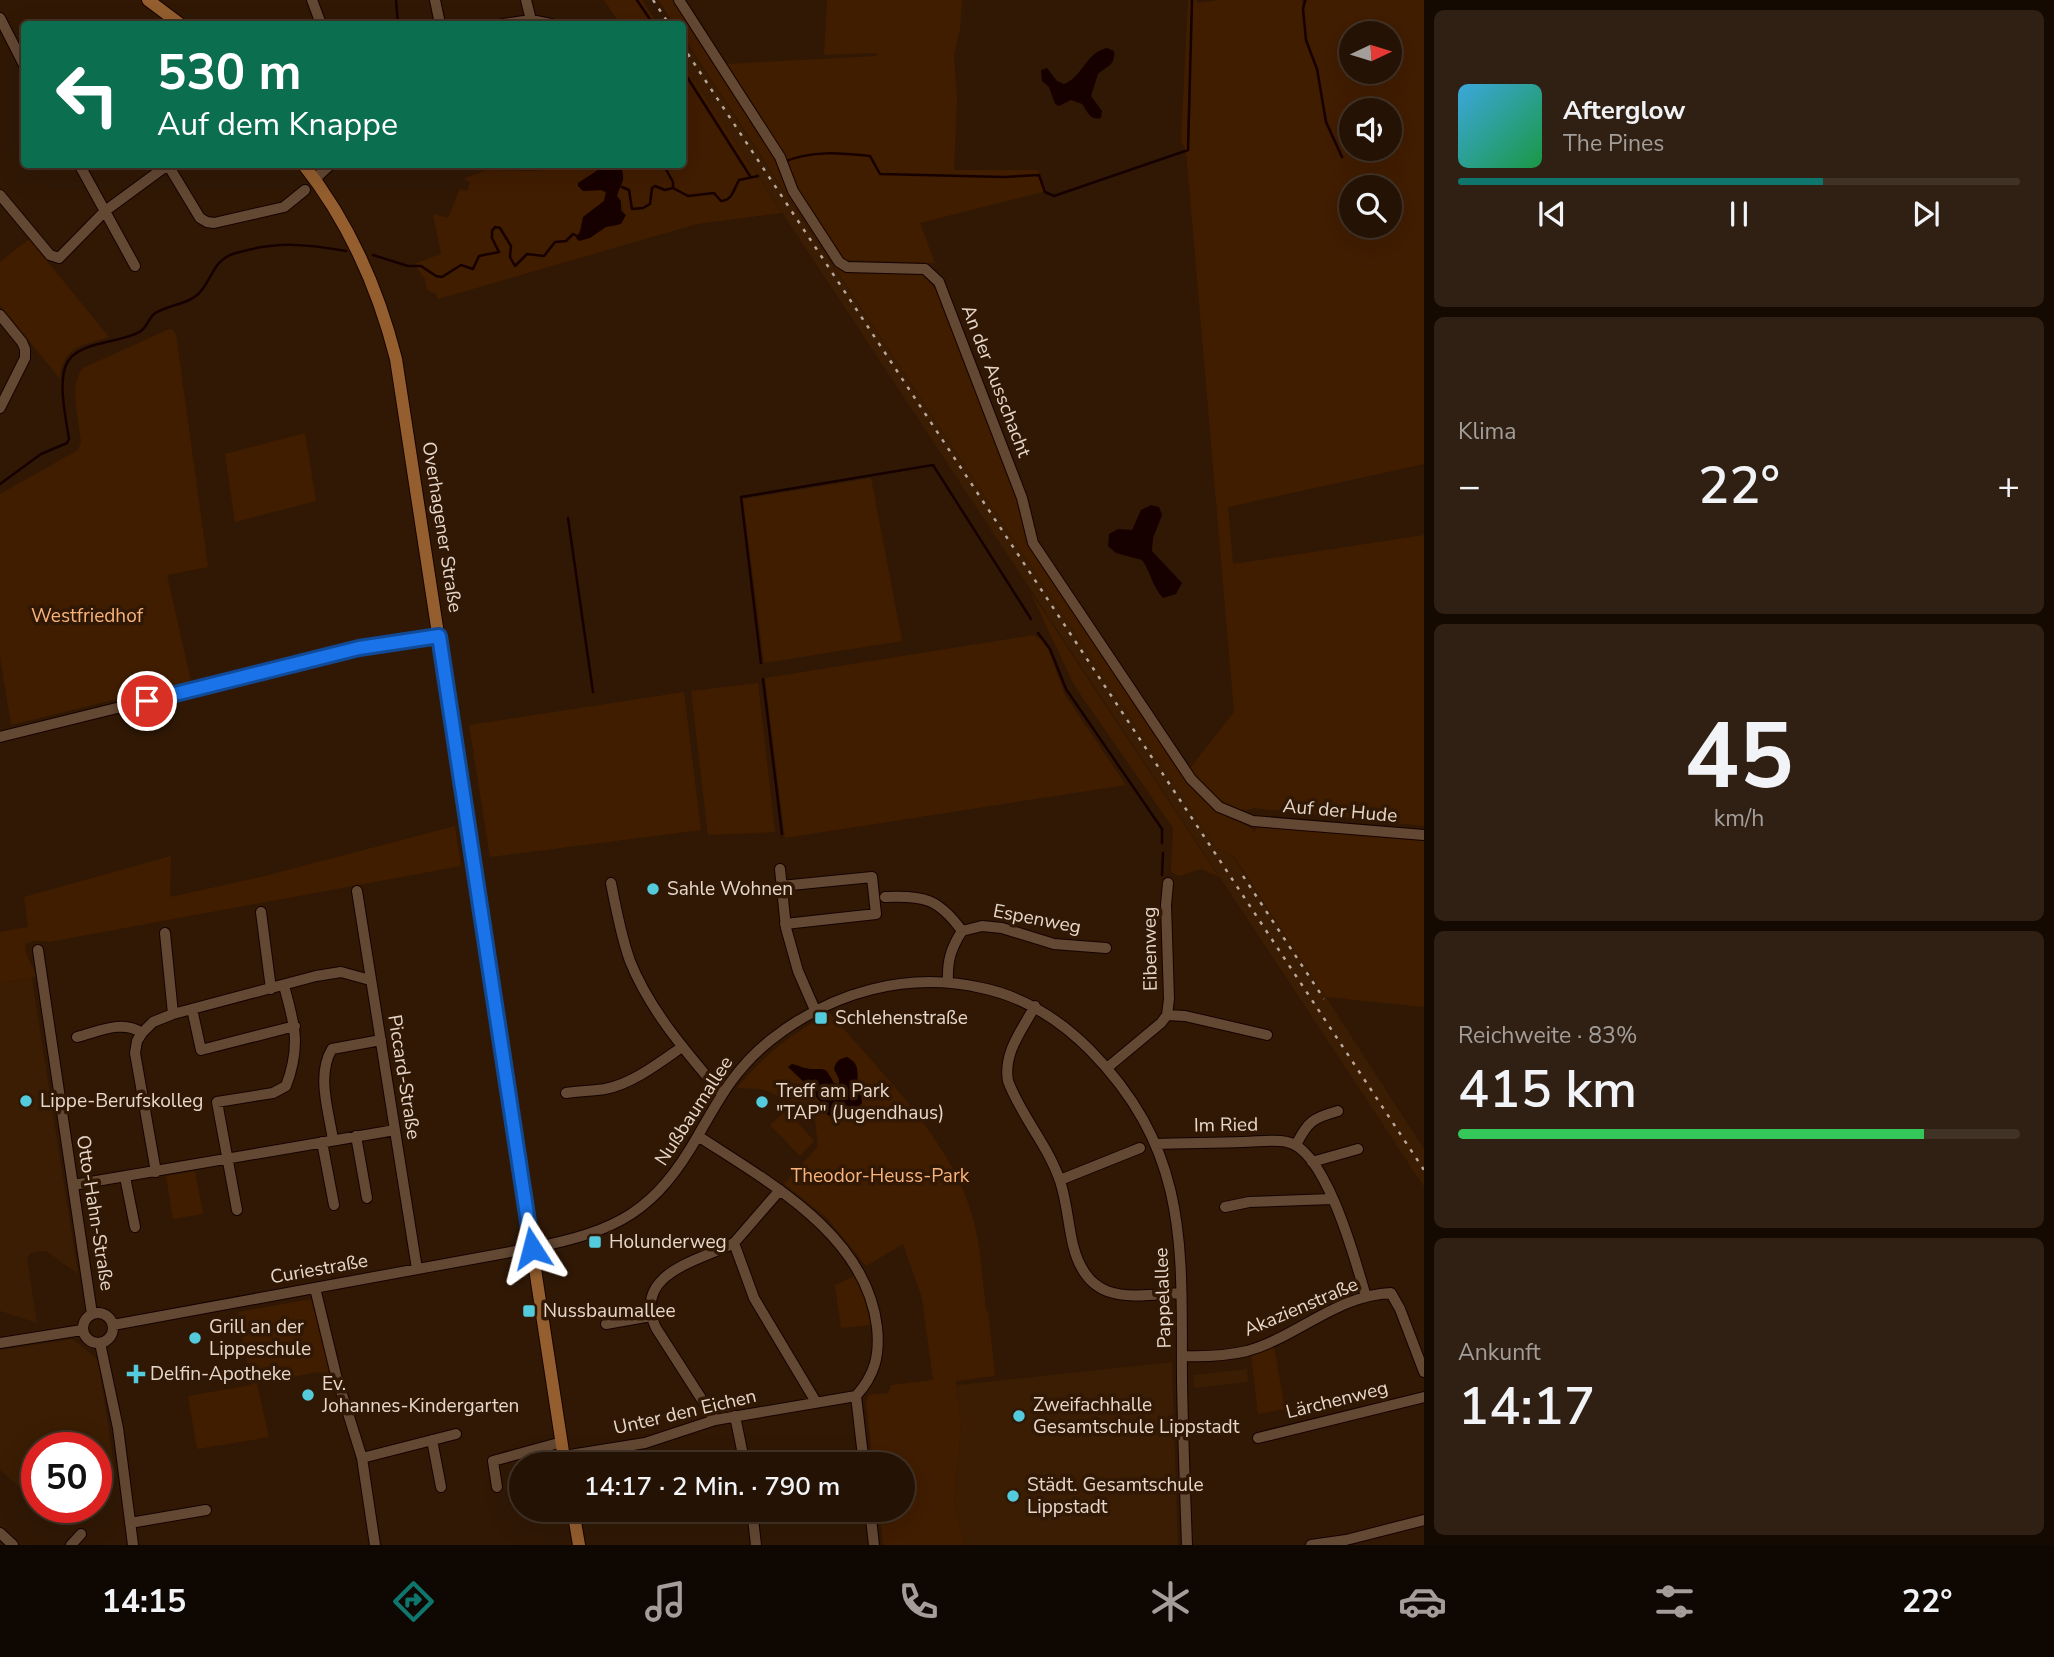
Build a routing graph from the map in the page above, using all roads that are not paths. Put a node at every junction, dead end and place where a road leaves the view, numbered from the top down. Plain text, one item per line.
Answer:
1 (148, 0) edge
2 (312, 0) edge
3 (435, 0) edge
4 (526, 0) edge
5 (679, 0) edge
6 (0, 18) edge
7 (531, 20) junction
8 (176, 21) edge
9 (320, 21) edge
10 (439, 21) edge
11 (525, 21) edge
12 (536, 21) edge
13 (21, 59) edge
14 (81, 168) edge
15 (171, 168) edge
16 (306, 168) edge
17 (327, 168) edge
18 (155, 169) edge
19 (317, 181) junction
20 (305, 190) dead end
21 (0, 195) edge
22 (105, 211) junction
23 (135, 266) dead end
24 (0, 315) edge
25 (0, 408) edge
26 (439, 636) junction
27 (0, 737) edge
28 (1254, 821) joint
29 (1424, 835) edge
30 (779, 869) dead end
31 (611, 883) dead end
32 (1168, 883) dead end
33 (781, 886) junction
34 (357, 891) dead end
35 (885, 897) dead end
36 (261, 912) dead end
37 (785, 924) junction
38 (962, 931) junction
39 (164, 933) dead end
40 (1106, 948) dead end
41 (38, 950) dead end
42 (370, 979) junction
43 (948, 982) junction
44 (284, 986) junction
45 (271, 989) junction
46 (1035, 1006) junction
47 (192, 1009) junction
48 (815, 1010) junction
49 (173, 1014) junction
50 (1167, 1015) junction
51 (295, 1026) junction
52 (142, 1033) junction
53 (1267, 1035) dead end
54 (77, 1037) dead end
55 (381, 1040) junction
56 (682, 1047) junction
57 (1107, 1068) junction
58 (566, 1093) dead end
59 (721, 1093) junction
60 (1338, 1111) dead end
61 (395, 1130) junction
62 (356, 1136) junction
63 (698, 1136) junction
64 (328, 1141) junction
65 (1156, 1144) junction
66 (1296, 1145) junction
67 (1140, 1148) dead end
68 (1357, 1149) dead end
69 (228, 1159) junction
70 (1312, 1162) junction
71 (156, 1172) junction
72 (125, 1177) junction
73 (1060, 1180) junction
74 (73, 1185) junction
75 (780, 1190) junction
76 (367, 1198) dead end
77 (1332, 1199) junction
78 (334, 1205) dead end
79 (1225, 1207) dead end
80 (237, 1210) dead end
81 (135, 1227) dead end
82 (734, 1243) junction
83 (532, 1248) junction
84 (417, 1269) junction
85 (315, 1288) junction
86 (1180, 1293) junction
87 (1366, 1297) junction
88 (92, 1314) junction
89 (651, 1316) junction
90 (606, 1324) dead end
91 (113, 1325) junction
92 (82, 1330) junction
93 (0, 1343) edge
94 (100, 1343) junction
95 (1182, 1356) junction
96 (1424, 1372) edge
97 (856, 1396) junction
98 (1424, 1397) edge
99 (816, 1402) junction
100 (735, 1416) junction
101 (715, 1420) junction
102 (456, 1434) dead end
103 (1258, 1438) dead end
104 (432, 1440) junction
105 (562, 1442) junction
106 (564, 1452) edge
107 (603, 1452) edge
108 (742, 1452) edge
109 (862, 1452) edge
110 (362, 1458) junction
111 (440, 1487) dead end
112 (497, 1487) dead end
113 (206, 1510) dead end
114 (1424, 1520) edge
115 (575, 1522) edge
116 (753, 1522) edge
117 (871, 1522) edge
118 (130, 1523) junction
119 (0, 1533) edge
120 (81, 1534) dead end
121 (1357, 1541) edge
122 (13, 1545) edge
123 (71, 1545) edge
124 (133, 1545) edge
125 (375, 1545) edge
126 (579, 1545) edge
127 (756, 1545) edge
128 (874, 1545) edge
129 (1187, 1545) edge
130 (1311, 1545) edge

1 - 8 main road
2 - 9 street
3 - 10 street
4 - 7 street
5 - 28 street, An der Ausschacht
6 - 13 street
7 - 11 street
7 - 12 street
14 - 22 street
15 - 20 street
16 - 19 main road, Overhagener Straße
17 - 19 street
18 - 22 street
19 - 26 main road, Overhagener Straße
21 - 22 street
22 - 23 street
24 - 25 street
26 - 27 street
26 - 83 main road, Overhagener Straße
28 - 29 street, Auf der Hude
30 - 33 street
31 - 56 street
32 - 50 street, Eibenweg
33 - 37 street
33 - 37 street
34 - 42 street, Piccard-Straße
35 - 38 street
36 - 45 street
37 - 48 street
38 - 40 street, Espenweg
38 - 43 street
39 - 49 street
41 - 74 street, Otto-Hahn-Straße
42 - 44 street
42 - 55 street, Piccard-Straße
43 - 46 street, Nußbaumallee
43 - 48 street, Nußbaumallee
44 - 45 street
44 - 51 street
45 - 47 street
46 - 57 street, Nußbaumallee
46 - 73 street
47 - 49 street
47 - 51 street
48 - 59 street, Nußbaumallee
49 - 52 street
50 - 53 street, Eibenweg
50 - 57 street, Eibenweg
51 - 69 street
52 - 54 street
52 - 71 street
55 - 61 street, Piccard-Straße
55 - 64 street
56 - 58 street
56 - 59 street
57 - 65 street, Pappelallee
59 - 63 street, Nußbaumallee
60 - 66 street
61 - 62 street
61 - 84 street, Piccard-Straße
62 - 64 street
62 - 76 street
63 - 75 street
63 - 83 street, Nußbaumallee
64 - 69 street
64 - 78 street
65 - 66 street, Im Ried
65 - 86 street, Pappelallee
66 - 70 street
67 - 73 street
68 - 70 street
69 - 71 street
69 - 80 street
70 - 77 street
71 - 72 street
72 - 74 street
72 - 81 street
73 - 86 street
74 - 88 street, Otto-Hahn-Straße
75 - 82 street
75 - 97 street
77 - 79 street
77 - 87 street
82 - 89 street
82 - 99 street
83 - 84 street, Curiestraße
83 - 105 main road, Overhagener Straße
84 - 85 street, Curiestraße
85 - 91 street, Curiestraße
85 - 110 street
86 - 95 street, Pappelallee
87 - 95 street, Akazienstraße
87 - 96 street, Akazienstraße
88 - 91 street
88 - 92 street
89 - 90 street
89 - 101 street
91 - 94 street
92 - 93 street
92 - 94 street
94 - 118 street
95 - 129 street, Pappelallee
97 - 99 street, Unter den Eichen
97 - 109 street
98 - 103 street, Lärchenweg
99 - 100 street, Unter den Eichen
100 - 101 street, Unter den Eichen
100 - 108 street
101 - 107 street, Unter den Eichen
102 - 104 street
104 - 110 street
104 - 111 street
105 - 106 main road, Overhagener Straße
105 - 112 street
110 - 125 street
113 - 118 street
114 - 121 street
115 - 126 main road
116 - 127 street
117 - 128 street
118 - 124 street
119 - 122 street
120 - 123 street
121 - 130 street

